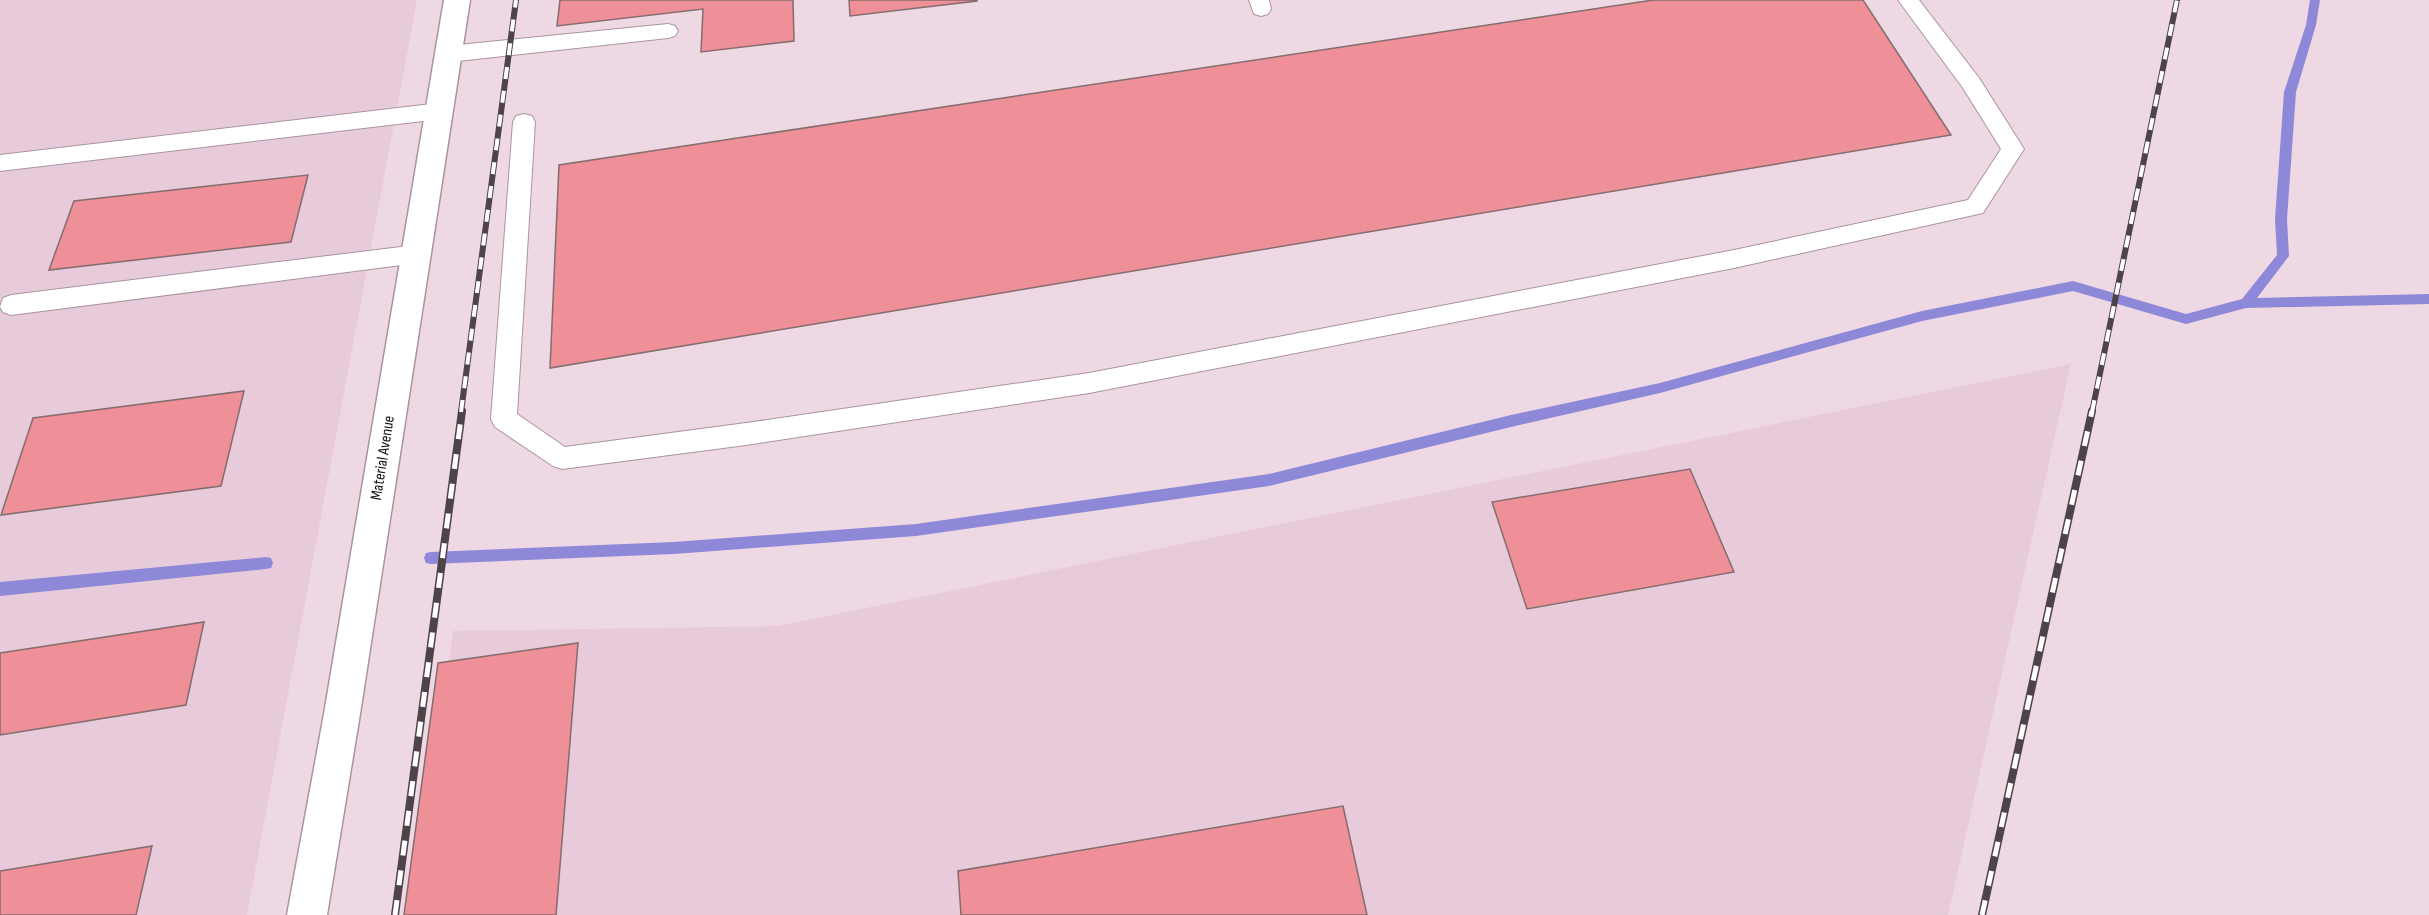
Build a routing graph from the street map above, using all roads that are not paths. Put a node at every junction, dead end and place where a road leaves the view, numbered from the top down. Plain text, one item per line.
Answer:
1 (457, 0) edge
2 (1908, 0) edge
3 (668, 31) dead end
4 (449, 54) junction
5 (440, 111) junction
6 (524, 122) dead end
7 (0, 163) edge
8 (417, 254) junction
9 (11, 305) dead end
10 (307, 915) edge

1 - 4 street, Material Avenue
2 - 6 lane
3 - 4 lane
4 - 5 street, Material Avenue
5 - 7 lane
5 - 8 street, Material Avenue
8 - 9 lane
8 - 10 street, Material Avenue

